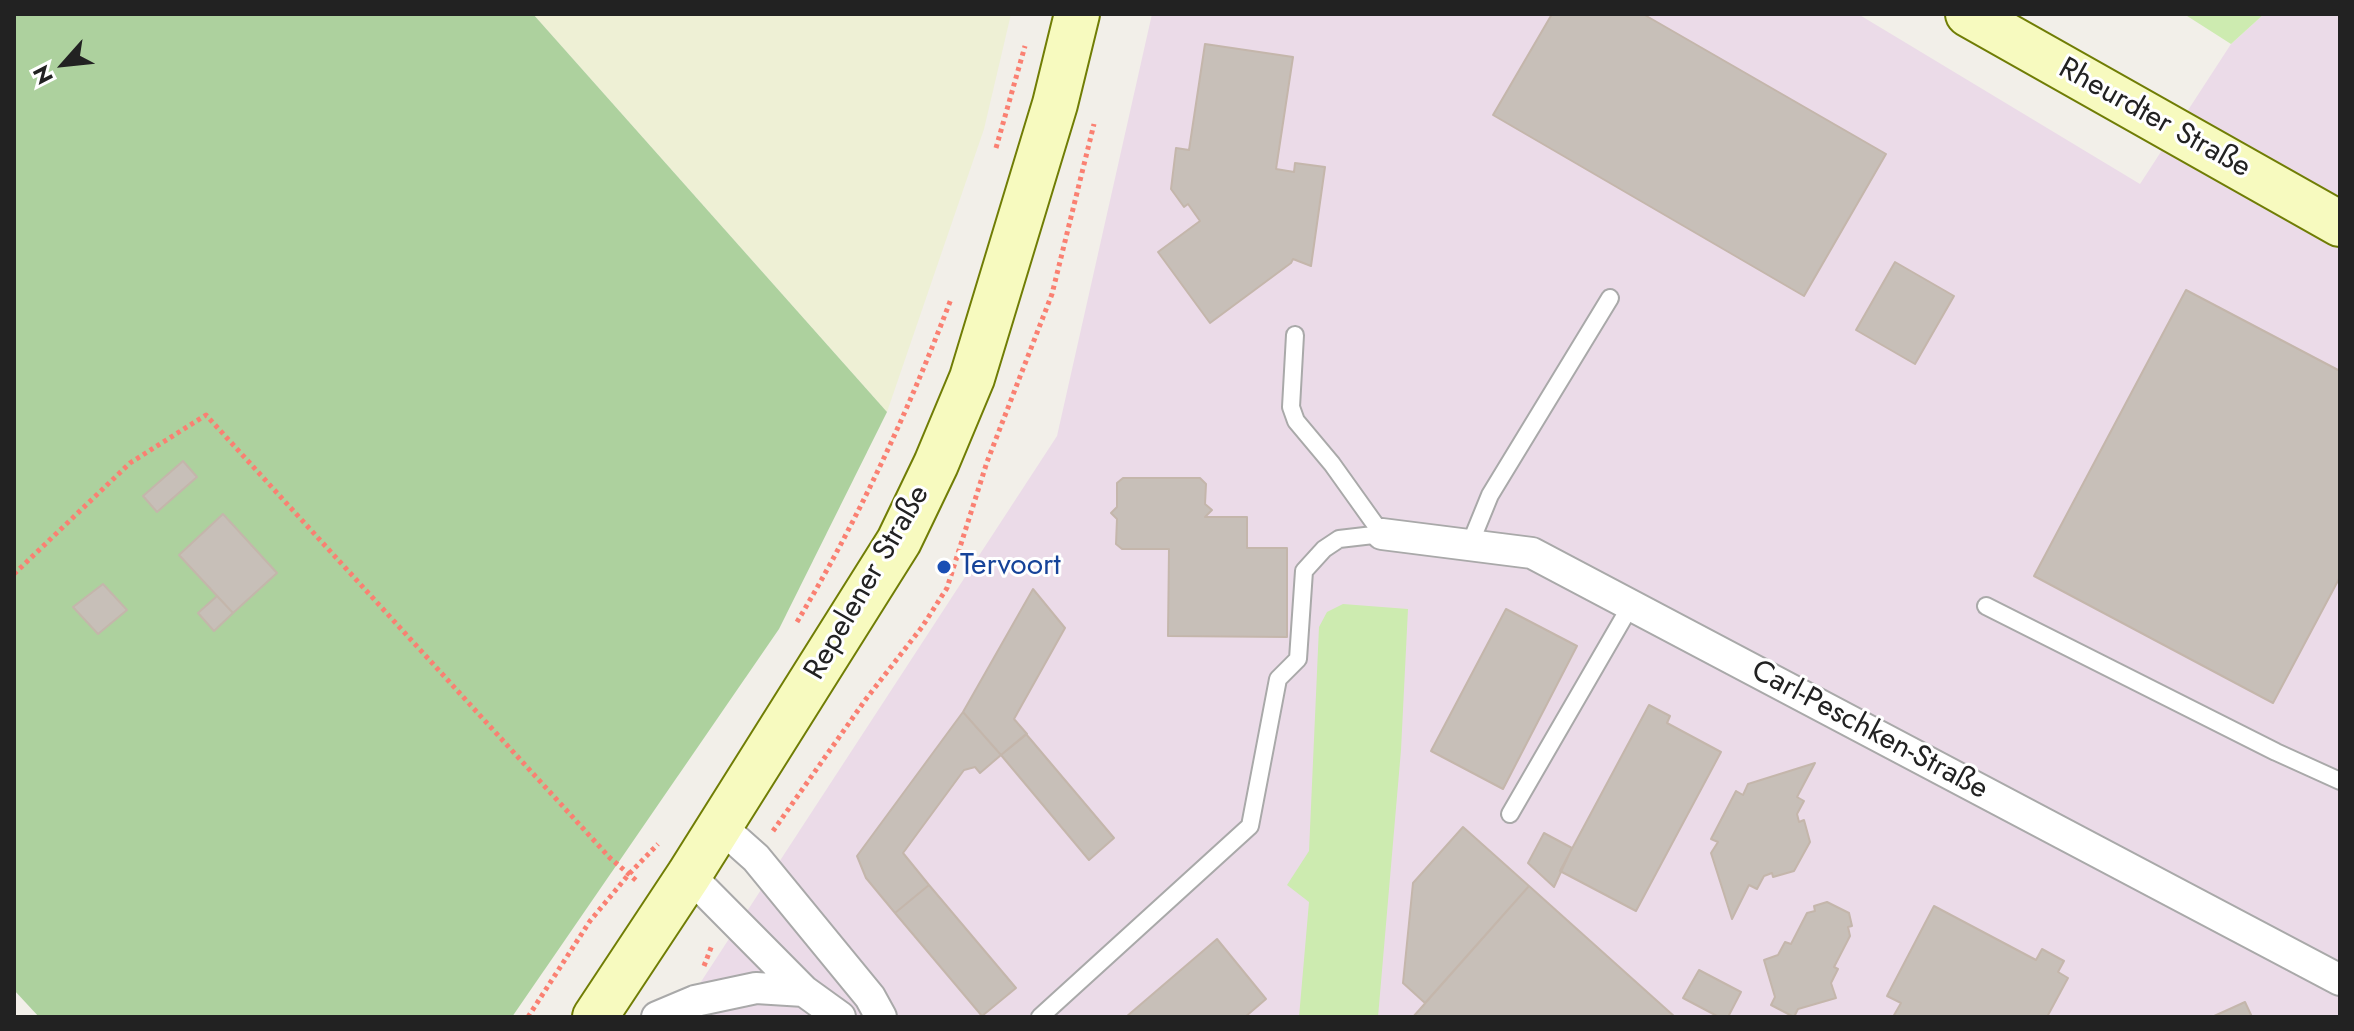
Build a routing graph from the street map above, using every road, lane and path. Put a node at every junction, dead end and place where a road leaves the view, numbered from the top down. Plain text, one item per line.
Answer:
1 (1077, 14) edge
2 (1968, 14) edge
3 (1025, 44) dead end
4 (992, 162) dead end
5 (2340, 224) edge
6 (953, 293) dead end
7 (1610, 298) dead end
8 (1295, 335) dead end
9 (1382, 534) junction
10 (1470, 544) junction
11 (14, 574) edge
12 (1631, 605) junction
13 (1986, 606) dead end
14 (792, 629) dead end
15 (2340, 781) edge
16 (1510, 814) dead end
17 (720, 826) junction
18 (661, 841) dead end
19 (629, 874) junction
20 (678, 891) junction
21 (2340, 980) edge
22 (804, 991) junction
23 (528, 1017) edge
24 (595, 1017) edge
25 (657, 1017) edge
26 (840, 1017) edge
27 (881, 1017) edge
28 (1040, 1017) edge

1 - 17 main road, Repelener Straße
2 - 5 main road, Rheurdter Straße
3 - 4 path
6 - 14 path
7 - 10 lane
8 - 9 lane
9 - 10 street, Carl-Peschken-Straße
9 - 28 lane
10 - 12 street, Carl-Peschken-Straße
11 - 19 path
12 - 16 lane
12 - 21 street, Carl-Peschken-Straße
13 - 15 lane
17 - 20 main road, Repelener Straße
17 - 27 street
18 - 19 path
19 - 20 path
19 - 23 path
20 - 22 street
20 - 24 main road, Repelener Straße
22 - 25 street
22 - 26 street

